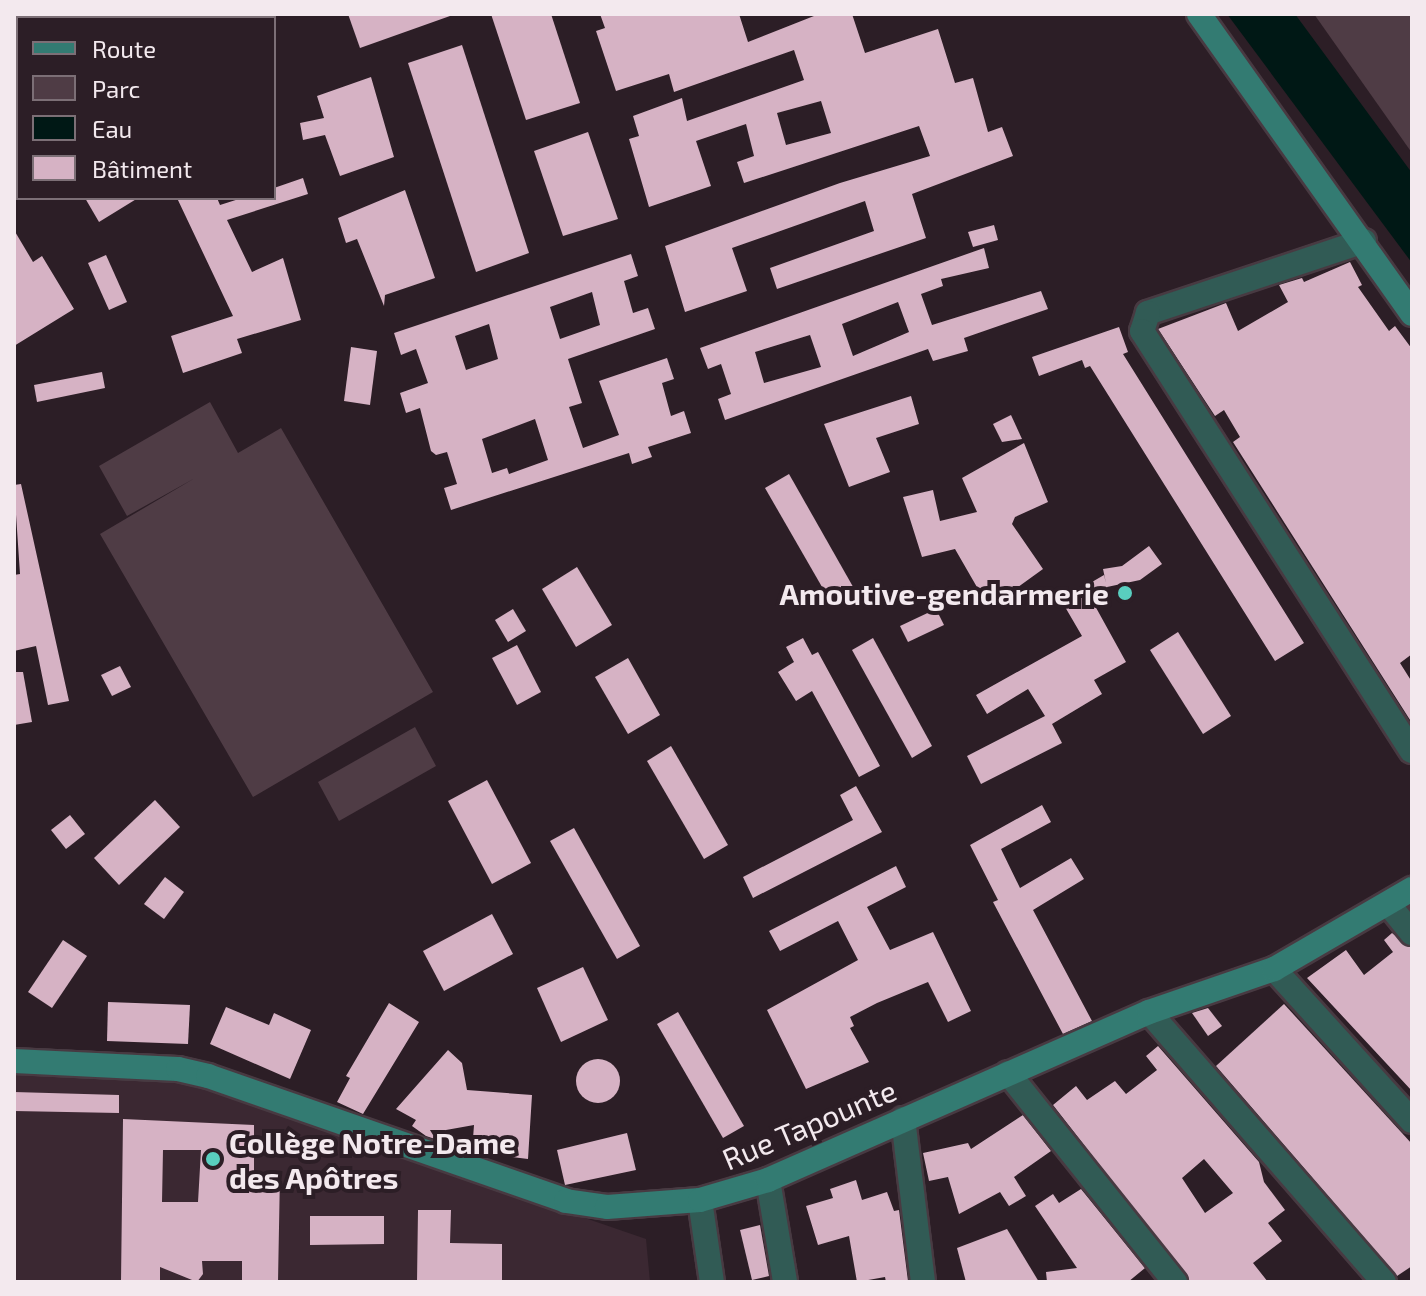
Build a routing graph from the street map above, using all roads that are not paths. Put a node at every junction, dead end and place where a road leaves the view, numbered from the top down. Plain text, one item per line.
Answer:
1 (1199, 14) edge
2 (1364, 241) junction
3 (1412, 314) edge
4 (1412, 751) edge
5 (1412, 889) edge
6 (1389, 905) junction
7 (1412, 933) edge
8 (1274, 969) junction
9 (1149, 1012) junction
10 (14, 1061) edge
11 (1008, 1073) junction
12 (903, 1119) junction
13 (1412, 1121) edge
14 (768, 1180) junction
15 (700, 1200) junction
16 (712, 1282) edge
17 (785, 1282) edge
18 (923, 1282) edge
19 (1175, 1282) edge
20 (1384, 1282) edge

1 - 2 street
2 - 3 street
2 - 4 street
5 - 6 street, Rue Tapounte
6 - 7 street
6 - 8 street, Rue Tapounte
8 - 9 street, Rue Tapounte
8 - 13 street
9 - 11 street, Rue Tapounte
9 - 20 street
10 - 15 street, Rue Tapounte
11 - 12 street, Rue Tapounte
11 - 19 street
12 - 14 street, Rue Tapounte
12 - 18 street
14 - 15 street, Rue Tapounte
14 - 17 street
15 - 16 street

